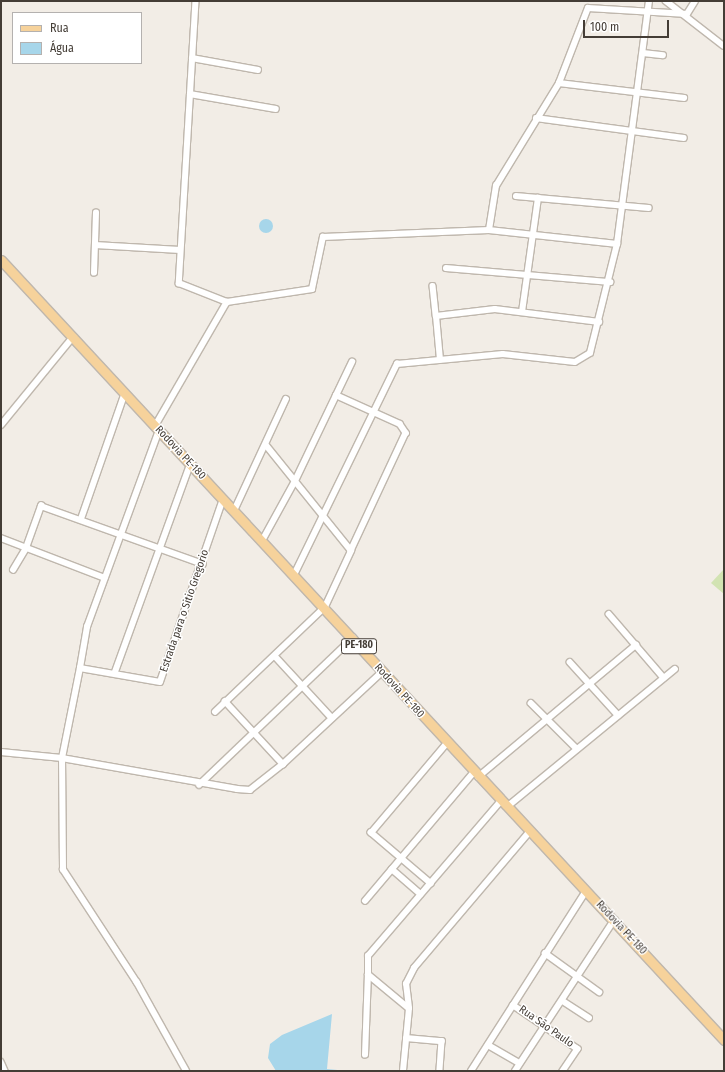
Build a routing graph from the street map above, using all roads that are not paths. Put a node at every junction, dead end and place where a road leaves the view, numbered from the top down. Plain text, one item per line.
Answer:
1 (196, 1) edge
2 (649, 1) edge
3 (666, 1) edge
4 (695, 1) edge
5 (648, 14) junction
6 (687, 14) junction
7 (724, 46) edge
8 (643, 53) junction
9 (663, 55) dead end
10 (192, 58) junction
11 (258, 70) dead end
12 (559, 83) junction
13 (637, 92) junction
14 (190, 94) junction
15 (684, 98) dead end
16 (276, 109) dead end
17 (536, 118) junction
18 (631, 131) junction
19 (684, 138) dead end
20 (516, 196) dead end
21 (538, 198) junction
22 (622, 206) junction
23 (649, 208) dead end
24 (96, 212) dead end
25 (489, 230) junction
26 (532, 236) junction
27 (618, 244) junction
28 (95, 245) junction
29 (180, 250) junction
30 (1, 260) edge
31 (446, 268) dead end
32 (94, 273) dead end
33 (527, 273) junction
34 (610, 282) junction
35 (433, 286) dead end
36 (227, 302) junction
37 (522, 312) junction
38 (436, 316) junction
39 (599, 322) junction
40 (73, 337) junction
41 (440, 360) junction
42 (352, 362) dead end
43 (125, 393) junction
44 (336, 395) junction
45 (286, 399) dead end
46 (374, 412) junction
47 (1, 425) edge
48 (157, 428) junction
49 (266, 447) junction
50 (190, 465) junction
51 (295, 481) junction
52 (223, 500) junction
53 (234, 511) junction
54 (324, 515) junction
55 (80, 519) junction
56 (122, 532) junction
57 (1, 538) edge
58 (262, 541) junction
59 (160, 547) junction
60 (26, 548) junction
61 (351, 551) junction
62 (202, 564) junction
63 (13, 570) dead end
64 (294, 575) junction
65 (105, 578) junction
66 (325, 607) junction
67 (609, 614) dead end
68 (353, 638) junction
69 (636, 645) junction
70 (275, 656) junction
71 (570, 662) dead end
72 (80, 668) junction
73 (675, 669) dead end
74 (116, 672) junction
75 (382, 672) junction
76 (664, 678) junction
77 (590, 684) junction
78 (304, 686) junction
79 (225, 701) junction
80 (531, 703) dead end
81 (215, 712) dead end
82 (618, 715) junction
83 (332, 718) junction
84 (547, 720) junction
85 (254, 733) junction
86 (447, 743) junction
87 (577, 749) junction
88 (1, 752) edge
89 (62, 758) junction
90 (283, 764) junction
91 (476, 774) junction
92 (199, 785) junction
93 (504, 804) junction
94 (530, 831) junction
95 (401, 858) junction
96 (392, 869) junction
97 (431, 884) junction
98 (586, 891) junction
99 (422, 894) junction
100 (365, 901) dead end
101 (614, 920) junction
102 (545, 953) junction
103 (368, 975) junction
104 (578, 977) junction
105 (599, 992) dead end
106 (563, 1001) junction
107 (513, 1004) junction
108 (409, 1009) junction
109 (589, 1018) dead end
110 (546, 1028) junction
111 (721, 1036) edge
112 (406, 1038) junction
113 (488, 1044) junction
114 (365, 1055) dead end
115 (1, 1062) edge
116 (519, 1063) junction
117 (5, 1071) edge
118 (186, 1071) edge
119 (403, 1071) edge
120 (440, 1071) edge
121 (471, 1071) edge
122 (515, 1071) edge
123 (563, 1071) edge

1 - 10 street
2 - 5 street
3 - 6 street
4 - 6 street
5 - 6 street
5 - 8 street
5 - 12 street
6 - 7 street
8 - 9 street
8 - 13 street
10 - 11 street
10 - 14 street
12 - 13 street
12 - 17 street
13 - 15 street
13 - 18 street
14 - 16 street
14 - 29 street
17 - 18 street
17 - 25 street
18 - 19 street
18 - 22 street
20 - 21 street
21 - 22 street
21 - 26 street
22 - 23 street
22 - 27 street
24 - 28 street
25 - 26 street
25 - 36 street
26 - 27 street
26 - 33 street
27 - 34 street
28 - 29 street
28 - 32 street
29 - 36 street
30 - 40 main road, Rodovia PE-180 / PE-180
31 - 33 street
33 - 34 street
33 - 37 street
34 - 39 street
35 - 38 street
36 - 48 street
37 - 38 street
37 - 39 street
38 - 41 street
39 - 41 street
40 - 43 main road, Rodovia PE-180 / PE-180
40 - 47 street
41 - 46 street
42 - 44 street
43 - 48 main road, Rodovia PE-180 / PE-180
43 - 55 street
44 - 46 street
44 - 51 street
45 - 49 street
46 - 54 street
46 - 61 street
48 - 50 main road, Rodovia PE-180 / PE-180
48 - 56 street
49 - 51 street
49 - 53 street
50 - 52 main road, Rodovia PE-180 / PE-180
50 - 59 street
51 - 54 street
51 - 58 street
52 - 53 main road, Rodovia PE-180 / PE-180
52 - 62 street, Estrada para o Sitio Gregorio
53 - 58 main road, Rodovia PE-180 / PE-180
54 - 61 street
54 - 64 street
55 - 56 street
55 - 60 street
56 - 59 street
56 - 65 street
57 - 60 street
58 - 64 main road, Rodovia PE-180 / PE-180
59 - 62 street
59 - 74 street
60 - 63 street
60 - 65 street
61 - 66 street
62 - 74 street, Estrada para o Sitio Gregorio
64 - 66 main road, Rodovia PE-180 / PE-180
65 - 72 street
66 - 68 main road, Rodovia PE-180 / PE-180
66 - 70 street
67 - 69 street
68 - 75 main road, Rodovia PE-180 / PE-180
68 - 78 street
69 - 76 street
69 - 77 street
70 - 78 street
70 - 79 street
71 - 77 street
72 - 74 street, Estrada para o Sitio Gregorio
72 - 89 street
73 - 76 street
75 - 83 street
75 - 86 main road, Rodovia PE-180 / PE-180
76 - 82 street
77 - 82 street
77 - 84 street
78 - 83 street
78 - 85 street
79 - 81 street
79 - 85 street
80 - 84 street
82 - 87 street
83 - 90 street
84 - 87 street
84 - 91 street
85 - 90 street
85 - 92 street
86 - 91 main road, Rodovia PE-180 / PE-180
86 - 95 street
87 - 93 street
88 - 89 street
89 - 92 street
89 - 118 street
90 - 92 street
91 - 93 main road, Rodovia PE-180 / PE-180
91 - 95 street
93 - 94 main road, Rodovia PE-180 / PE-180
93 - 97 street
94 - 98 main road, Rodovia PE-180 / PE-180
94 - 108 street
95 - 96 street
95 - 97 street
96 - 99 street
96 - 100 street
97 - 99 street
98 - 101 main road, Rodovia PE-180 / PE-180
98 - 102 street
99 - 103 street
101 - 104 street
101 - 111 main road, Rodovia PE-180 / PE-180
102 - 104 street
102 - 107 street
103 - 108 street
103 - 114 street
104 - 105 street
104 - 106 street
106 - 109 street
106 - 110 street
107 - 110 street, Rua São Paulo
107 - 113 street
108 - 112 street
110 - 116 street
110 - 123 street, Rua São Paulo
112 - 119 street
112 - 120 street
113 - 116 street
113 - 121 street
115 - 117 street
116 - 122 street

